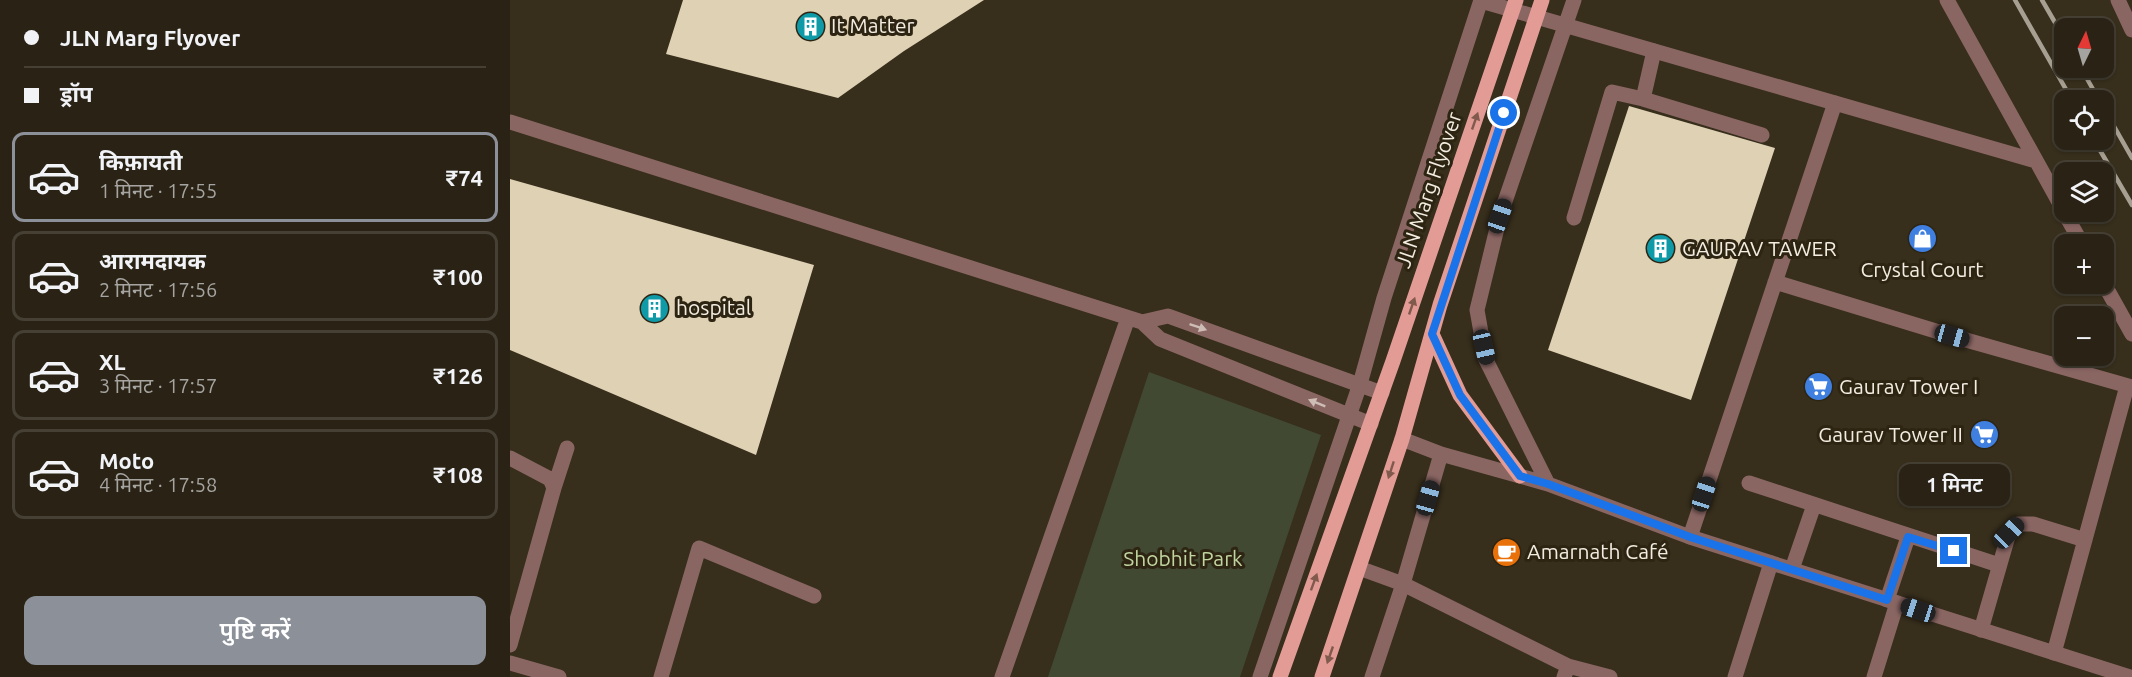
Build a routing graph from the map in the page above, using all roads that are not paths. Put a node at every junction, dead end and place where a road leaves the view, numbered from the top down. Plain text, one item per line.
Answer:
1 (1516, 0) edge
2 (1542, 0) edge
3 (1574, 0) edge
4 (1947, 0) edge
5 (2118, 0) edge
6 (1481, 1) edge
7 (1566, 25) junction
8 (2132, 30) edge
9 (1654, 51) junction
10 (1642, 99) junction
11 (1835, 103) junction
12 (510, 122) edge
13 (1762, 135) dead end
14 (2036, 161) junction
15 (2054, 193) edge
16 (1574, 218) dead end
17 (1775, 282) junction
18 (2110, 294) edge
19 (1135, 320) junction
20 (1432, 334) junction
21 (2132, 334) edge
22 (1360, 384) junction
23 (2130, 387) edge
24 (1382, 393) junction
25 (1348, 416) junction
26 (1371, 424) junction
27 (1402, 439) junction
28 (567, 448) dead end
29 (1441, 454) junction
30 (510, 458) edge
31 (1520, 476) junction
32 (1749, 483) dead end
33 (1548, 484) junction
34 (554, 488) junction
35 (1814, 505) junction
36 (1690, 537) junction
37 (1908, 537) junction
38 (2085, 540) junction
39 (1771, 563) junction
40 (1999, 565) junction
41 (1359, 568) junction
42 (1792, 569) junction
43 (1403, 584) junction
44 (814, 596) dead end
45 (1892, 601) junction
46 (514, 613) edge
47 (1981, 630) junction
48 (510, 645) edge
49 (2054, 653) junction
50 (510, 663) edge
51 (1566, 671) edge
52 (559, 677) edge
53 (660, 677) edge
54 (1002, 677) edge
55 (1260, 677) edge
56 (1280, 677) edge
57 (1322, 677) edge
58 (1372, 677) edge
59 (1610, 677) edge
60 (1735, 677) edge
61 (1874, 677) edge
62 (2130, 677) edge

24 -> 1 main road, JLN Marg Flyover
2 - 20 main road
3 - 7 street
4 - 14 street
5 - 8 street
6 - 7 street
6 - 22 street
7 - 9 street
7 - 33 street
9 - 10 street
9 - 11 street
10 - 13 street
10 - 16 street
11 - 14 street
11 - 17 street
12 - 19 street
14 - 15 street
17 - 23 street
17 - 36 street
18 - 21 street
19 -> 22 street
25 -> 19 street
19 - 54 street
20 - 27 main road
20 - 31 main road
22 - 24 street
22 - 25 street
23 - 38 street
24 - 26 main road, JLN Marg Flyover
25 - 26 street
25 - 55 street
56 -> 26 main road, JLN Marg Flyover
27 - 29 street
27 -> 41 main road
28 - 34 street
29 - 31 street
29 - 43 street
30 - 34 street
31 - 33 street
32 - 35 street
33 - 36 street
34 - 46 street
35 - 37 street
35 - 42 street
36 - 39 street
37 - 40 street
37 - 45 street
38 - 40 street
38 - 49 street
39 - 42 street
39 - 60 street
40 - 47 street
41 - 43 street
41 -> 57 main road
42 - 45 street
43 - 51 street
43 - 58 street
44 - 53 street
45 - 47 street
45 - 61 street
46 - 48 street
47 - 49 street
49 - 62 street
50 - 52 street
51 - 59 street

